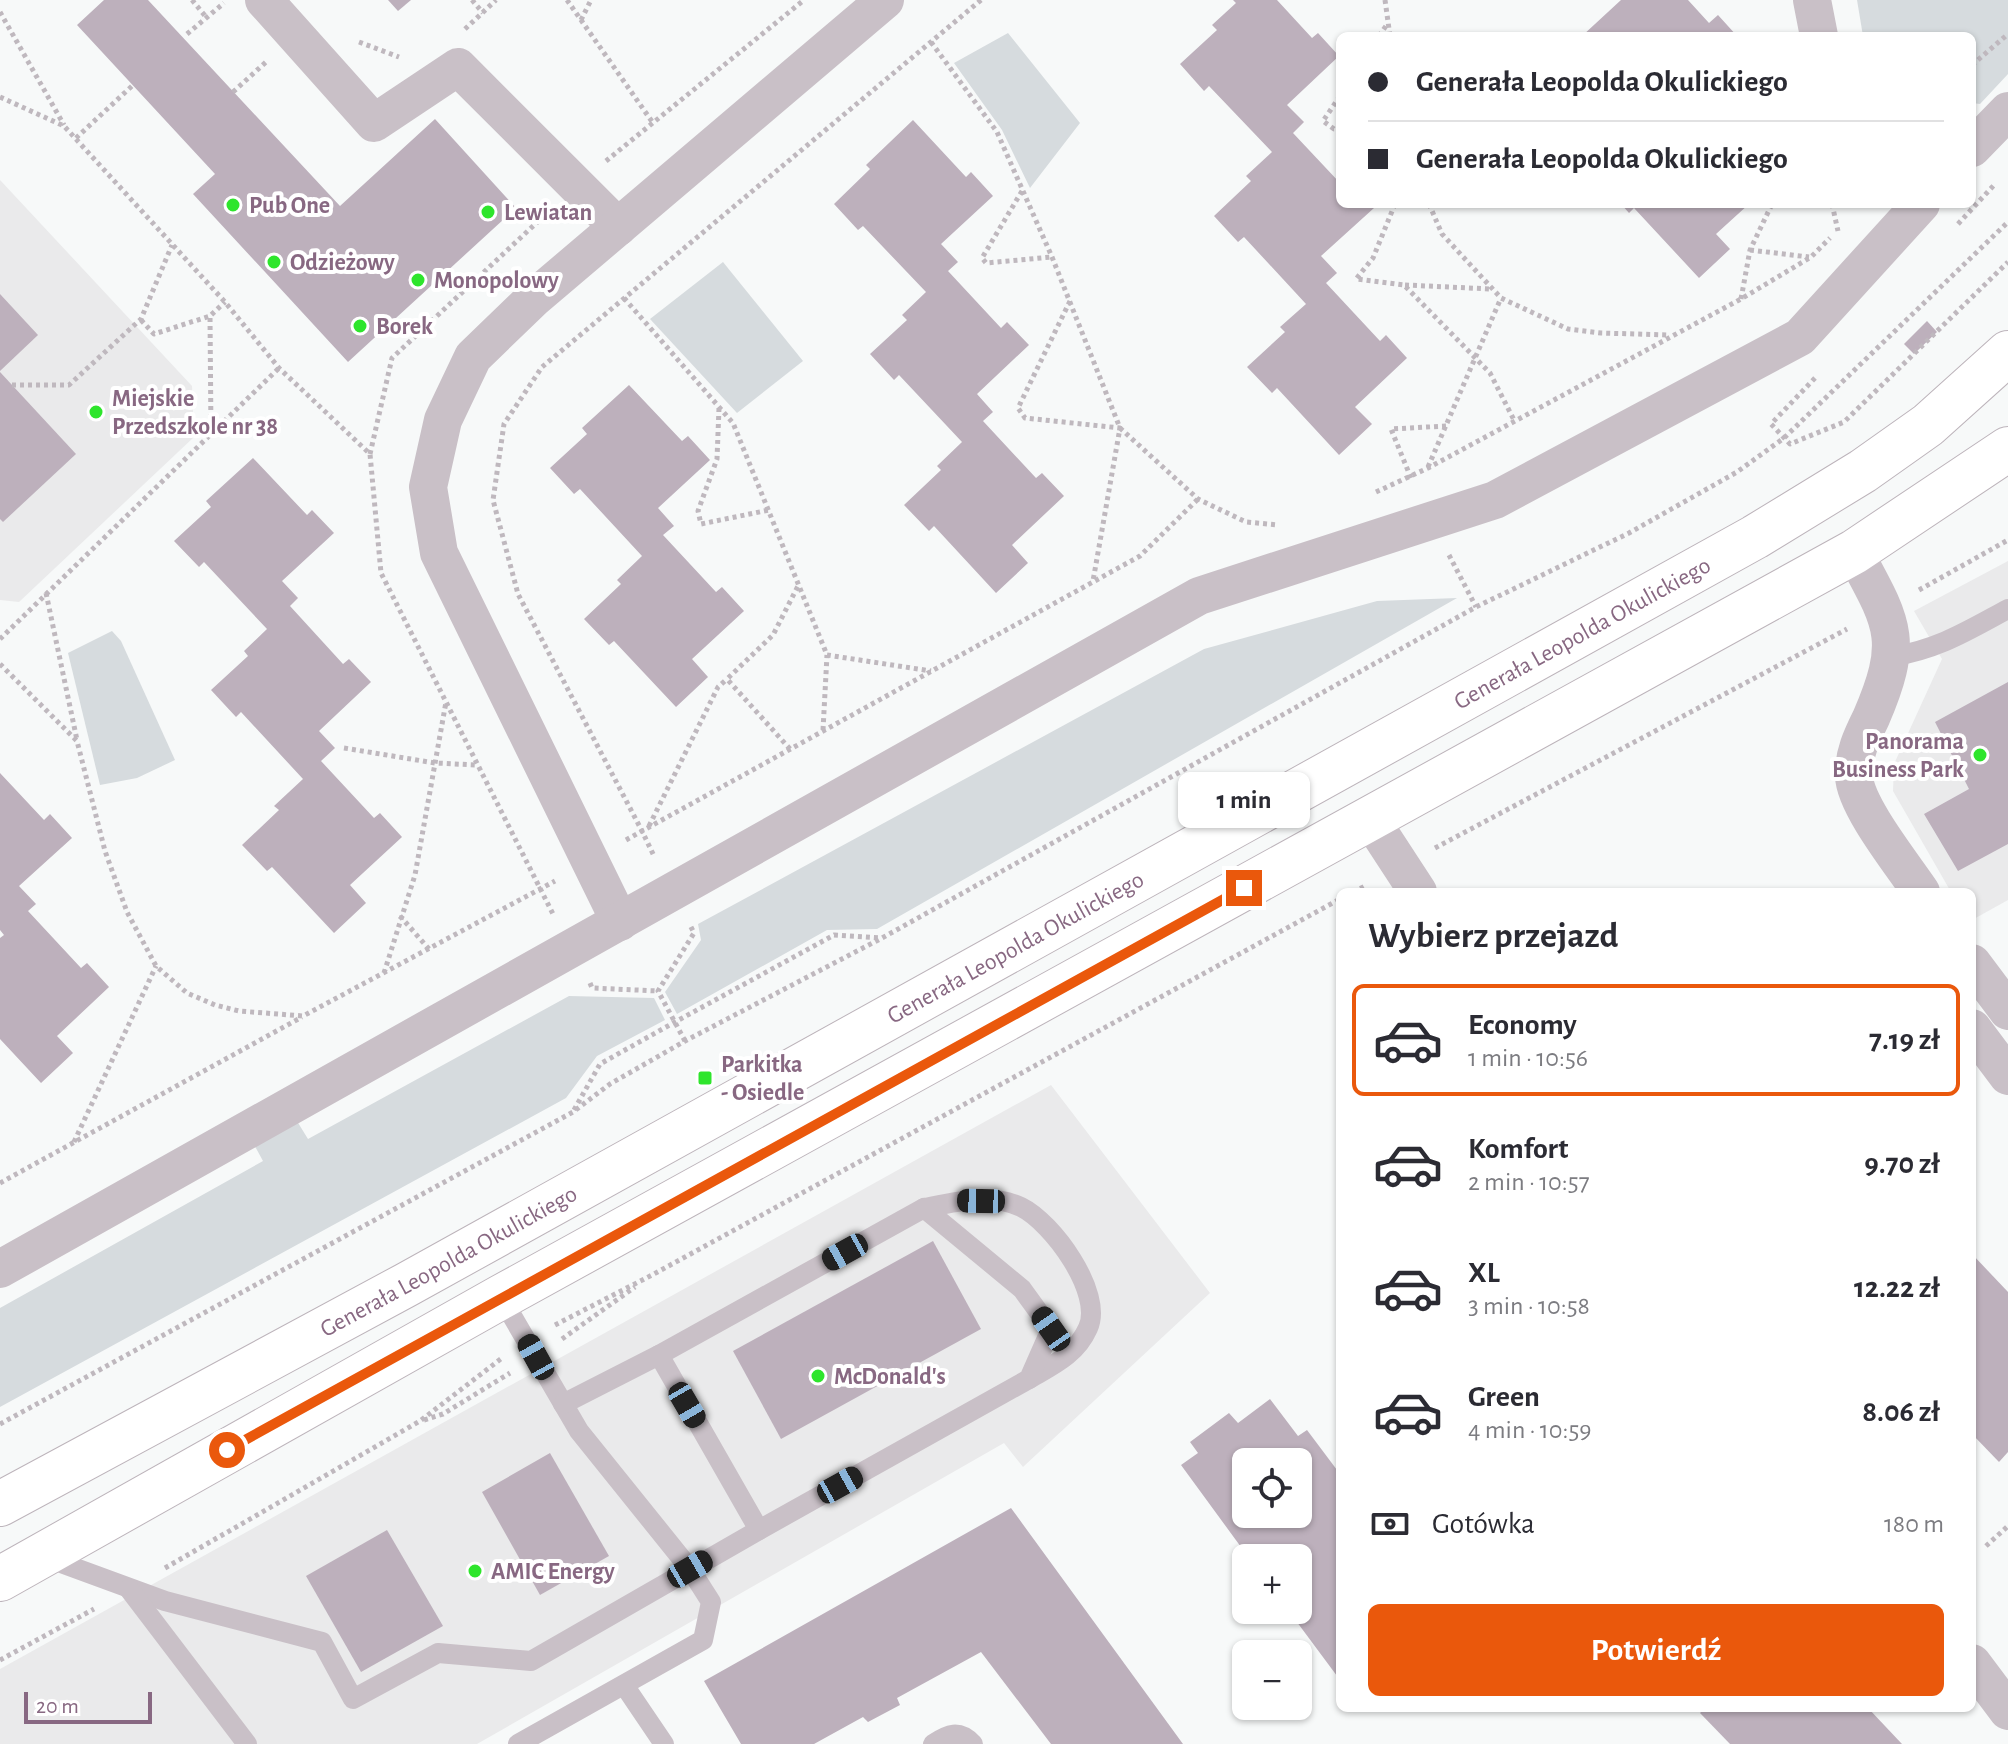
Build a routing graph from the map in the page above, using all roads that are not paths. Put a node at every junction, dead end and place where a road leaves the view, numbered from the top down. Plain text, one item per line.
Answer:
1 (264, 0) edge
2 (885, 0) edge
3 (1812, 0) edge
4 (1818, 32) edge
5 (2008, 111) edge
6 (1976, 144) edge
7 (1917, 208) edge
8 (618, 227) junction
9 (2008, 353) edge
10 (2008, 449) edge
11 (1854, 552) junction
12 (2008, 609) edge
13 (1891, 657) junction
14 (1371, 820) junction
15 (1410, 879) edge
16 (1918, 888) edge
17 (620, 922) junction
18 (1976, 968) edge
19 (2008, 1011) edge
20 (1976, 1033) edge
21 (2008, 1076) edge
22 (924, 1208) junction
23 (0, 1269) edge
24 (501, 1297) junction
25 (659, 1355) junction
26 (1029, 1379) junction
27 (563, 1404) junction
28 (0, 1504) edge
29 (759, 1530) junction
30 (41, 1555) junction
31 (690, 1569) junction
32 (0, 1579) edge
33 (129, 1589) junction
34 (1976, 1668) edge
35 (624, 1685) junction
36 (2008, 1711) edge
37 (247, 1744) edge
38 (518, 1744) edge
39 (664, 1744) edge
40 (933, 1744) edge
41 (973, 1744) edge

1 - 8 street
2 - 8 street
3 - 4 street
5 - 6 street
7 - 17 street
8 - 17 street
9 - 28 main road, Generała Leopolda Okulickiego
10 - 11 main road
11 - 13 street
11 - 14 main road
12 - 13 lane
13 - 16 street
14 - 15 street
14 - 24 main road
17 - 23 street
18 - 19 street
20 - 21 street
22 - 25 lane
22 - 26 lane
22 - 26 lane
24 - 27 lane
24 - 30 main road
25 - 27 lane
25 - 29 lane
26 - 29 lane
27 - 31 lane
29 - 31 lane
30 - 32 main road
30 - 33 lane
31 - 33 lane
31 - 35 lane
33 - 37 lane
34 - 36 street
35 - 38 lane
35 - 39 lane
40 - 41 lane

